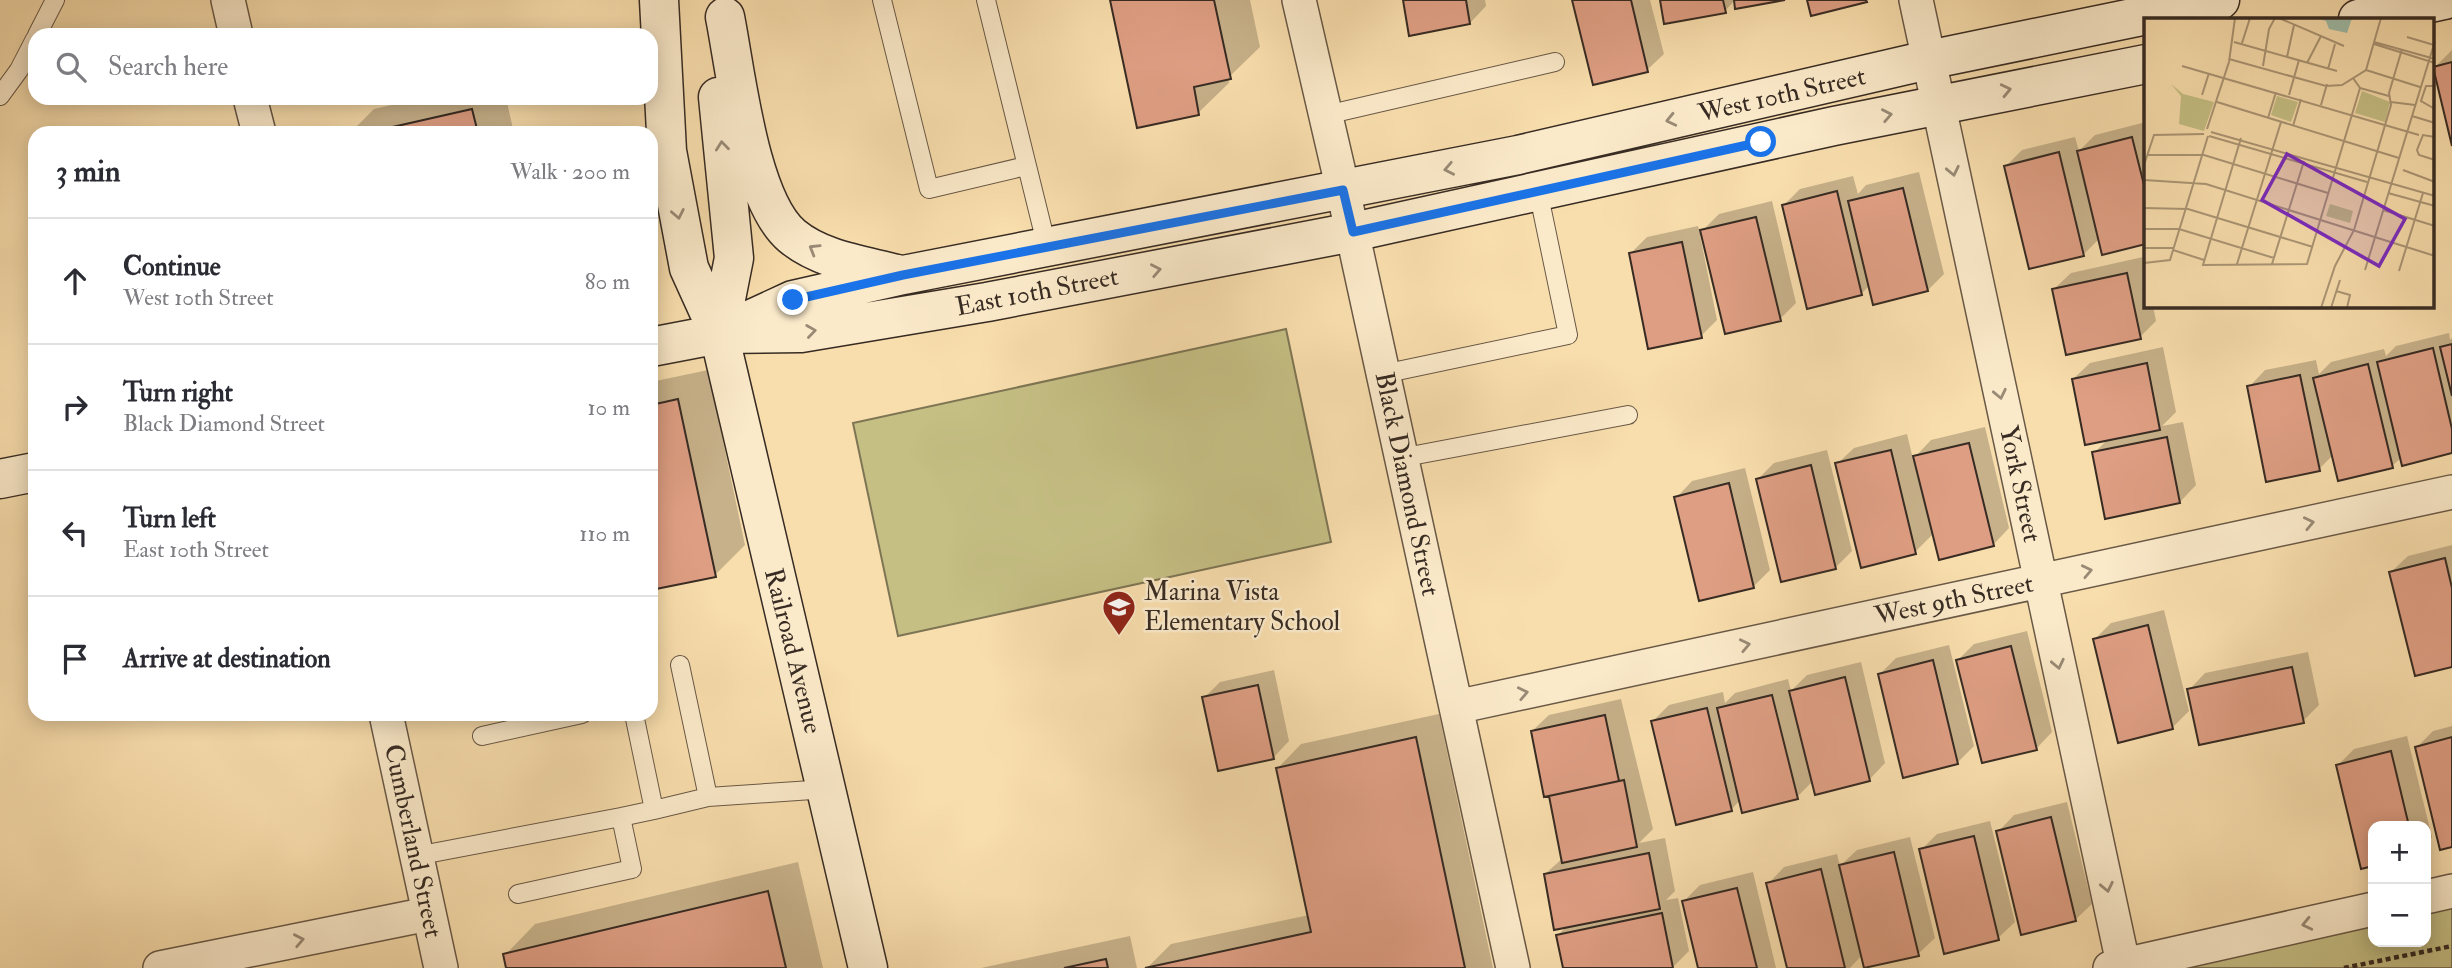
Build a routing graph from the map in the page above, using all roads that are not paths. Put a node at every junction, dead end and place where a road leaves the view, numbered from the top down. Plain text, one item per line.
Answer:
1 (55, 0) edge
2 (228, 0) edge
3 (659, 0) edge
4 (882, 0) edge
5 (986, 0) edge
6 (1299, 0) edge
7 (1916, 0) edge
8 (2220, 0) edge
9 (2444, 0) edge
10 (725, 9) edge
11 (2363, 18) edge
12 (41, 28) edge
13 (234, 28) edge
14 (28, 53) edge
15 (1928, 60) junction
16 (1555, 62) dead end
17 (2144, 64) edge
18 (0, 96) edge
19 (252, 105) edge
20 (1939, 105) junction
21 (1326, 115) junction
22 (257, 126) edge
23 (1027, 166) junction
24 (1343, 190) junction
25 (1538, 191) junction
26 (1353, 232) junction
27 (1047, 247) junction
28 (903, 275) junction
29 (719, 334) junction
30 (658, 346) edge
31 (1383, 373) junction
32 (1628, 415) dead end
33 (1401, 458) junction
34 (28, 473) edge
35 (0, 479) edge
36 (2452, 492) edge
37 (2040, 581) junction
38 (680, 665) dead end
39 (1456, 707) junction
40 (387, 721) edge
41 (550, 721) edge
42 (635, 721) edge
43 (482, 736) dead end
44 (827, 789) junction
45 (708, 797) junction
46 (654, 810) junction
47 (621, 817) junction
48 (416, 856) junction
49 (2452, 891) edge
50 (519, 894) dead end
51 (2431, 896) edge
52 (2368, 910) edge
53 (428, 914) junction
54 (2119, 967) edge
55 (160, 968) edge
56 (441, 968) edge
57 (868, 968) edge
58 (1513, 968) edge

1 - 12 lane
2 - 13 street
3 -> 29 main road, Railroad Avenue
4 - 23 lane
5 - 23 lane
6 - 21 street, Black Diamond Street
7 - 15 street, York Street
8 - 15 main road, West 10th Street
9 - 11 main road
28 -> 10 main road
29 -> 10 main road, Railroad Avenue
14 - 18 lane
15 - 20 street, York Street
15 -> 24 main road, West 10th Street
16 - 21 lane
20 -> 17 main road, West 10th Street
19 - 22 street
25 -> 20 main road, West 10th Street
20 -> 37 street, York Street
21 - 24 street, Black Diamond Street
23 - 27 lane
24 - 26 street, Black Diamond Street
24 - 27 main road, East 10th Street
25 - 26 main road, West 10th Street
25 - 31 lane
29 -> 26 main road, East 10th Street
26 - 31 street, Black Diamond Street
27 - 28 main road, East 10th Street
28 - 29 main road, East 10th Street
29 - 30 main road, East 10th Street
29 - 44 main road, Railroad Avenue
31 - 33 street, Black Diamond Street
32 - 33 lane
33 - 39 street, Black Diamond Street
34 - 35 main road
37 -> 36 street, West 9th Street
39 -> 37 street, West 9th Street
37 -> 54 street, York Street
38 - 45 lane
39 - 58 street, Black Diamond Street
40 - 48 street, Cumberland Street
41 - 43 lane
42 - 46 lane
44 - 45 lane
44 - 57 main road, Railroad Avenue
45 - 46 lane
46 - 47 lane
47 - 48 lane
47 - 50 lane
48 - 53 street, Cumberland Street
49 - 51 street
52 -> 54 street
55 -> 53 street
53 - 56 street, Cumberland Street

